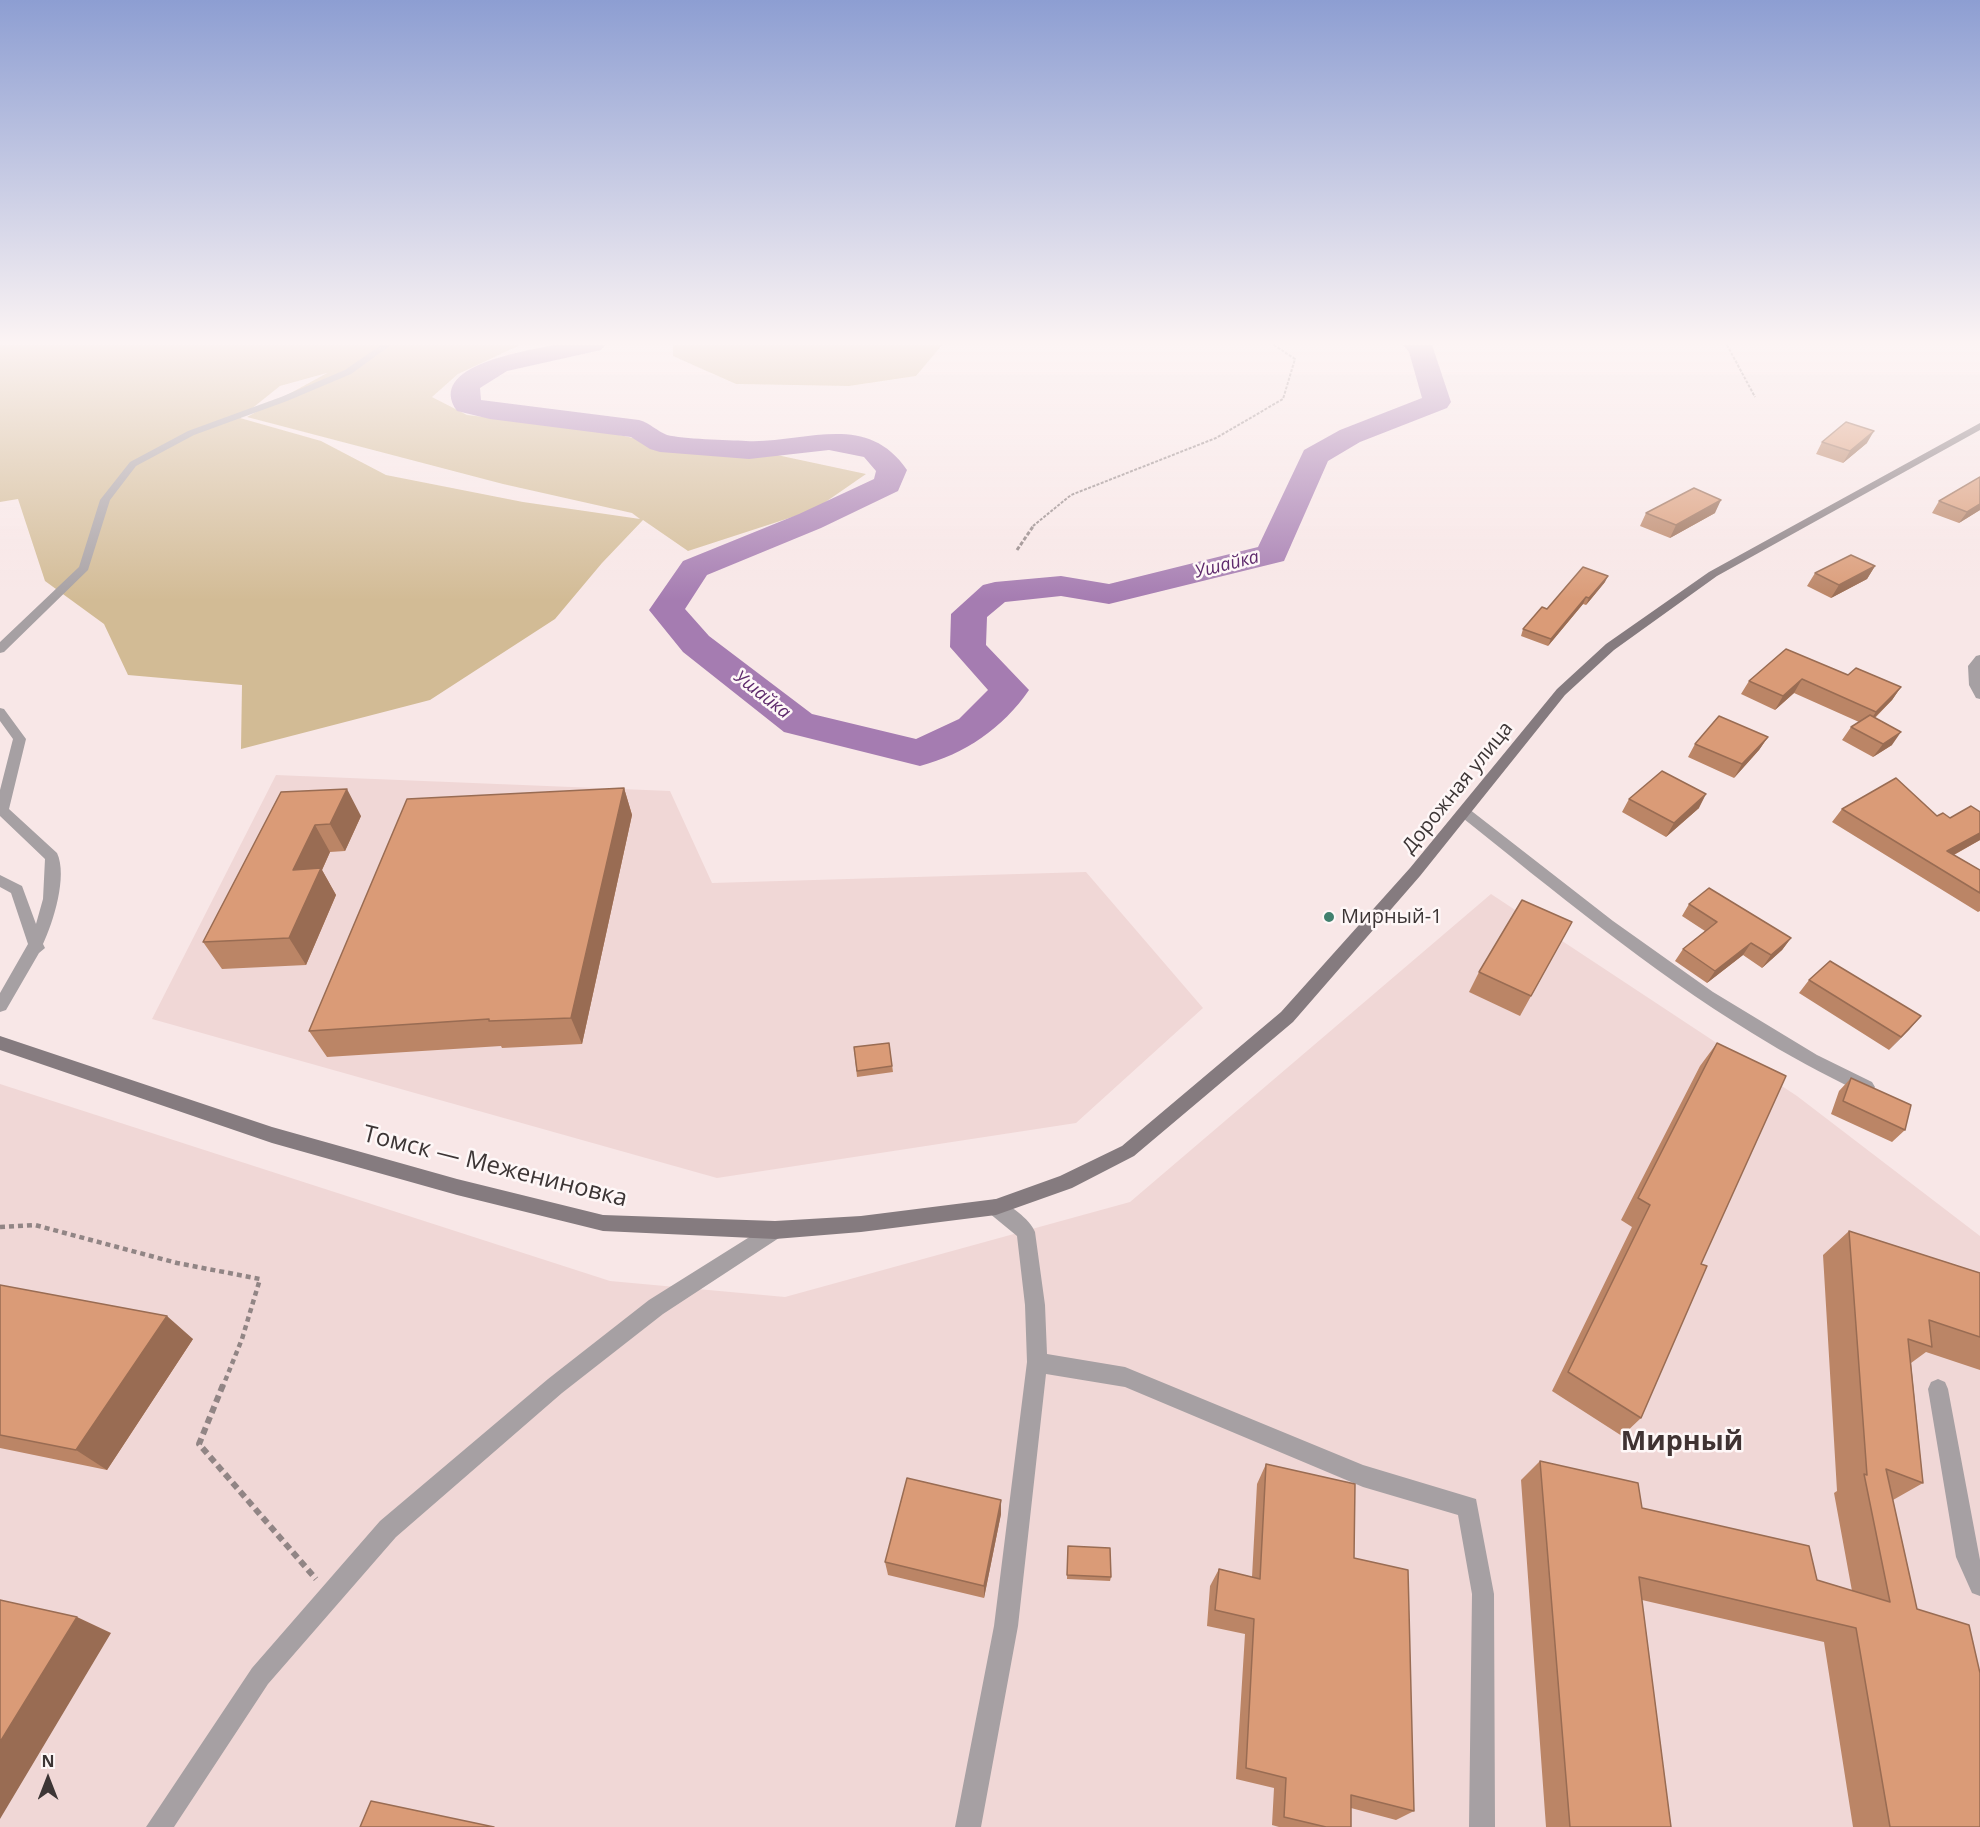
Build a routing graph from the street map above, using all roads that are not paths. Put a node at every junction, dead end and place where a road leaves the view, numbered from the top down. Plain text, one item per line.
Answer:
1 (198, 430) edge
2 (1972, 430) edge
3 (0, 649) edge
4 (1980, 659) edge
5 (1980, 695) edge
6 (0, 712) edge
7 (1, 808) edge
8 (1464, 812) junction
9 (0, 880) edge
10 (37, 948) junction
11 (0, 1006) edge
12 (0, 1043) edge
13 (1876, 1092) edge
14 (996, 1207) junction
15 (775, 1230) junction
16 (1037, 1362) junction
17 (1938, 1389) dead end
18 (1980, 1585) edge
19 (159, 1827) edge
20 (968, 1827) edge
21 (1482, 1827) edge

1 - 3 street
2 - 8 street, Дорожная улица
4 - 5 street
6 - 7 street
7 - 10 street
8 - 13 street
8 - 14 street, Дорожная улица
9 - 10 street
10 - 11 street
12 - 15 street, Томск — Межениновка
14 - 15 street, Томск — Межениновка
14 - 16 street
15 - 19 street
16 - 20 street
16 - 21 street
17 - 18 street

